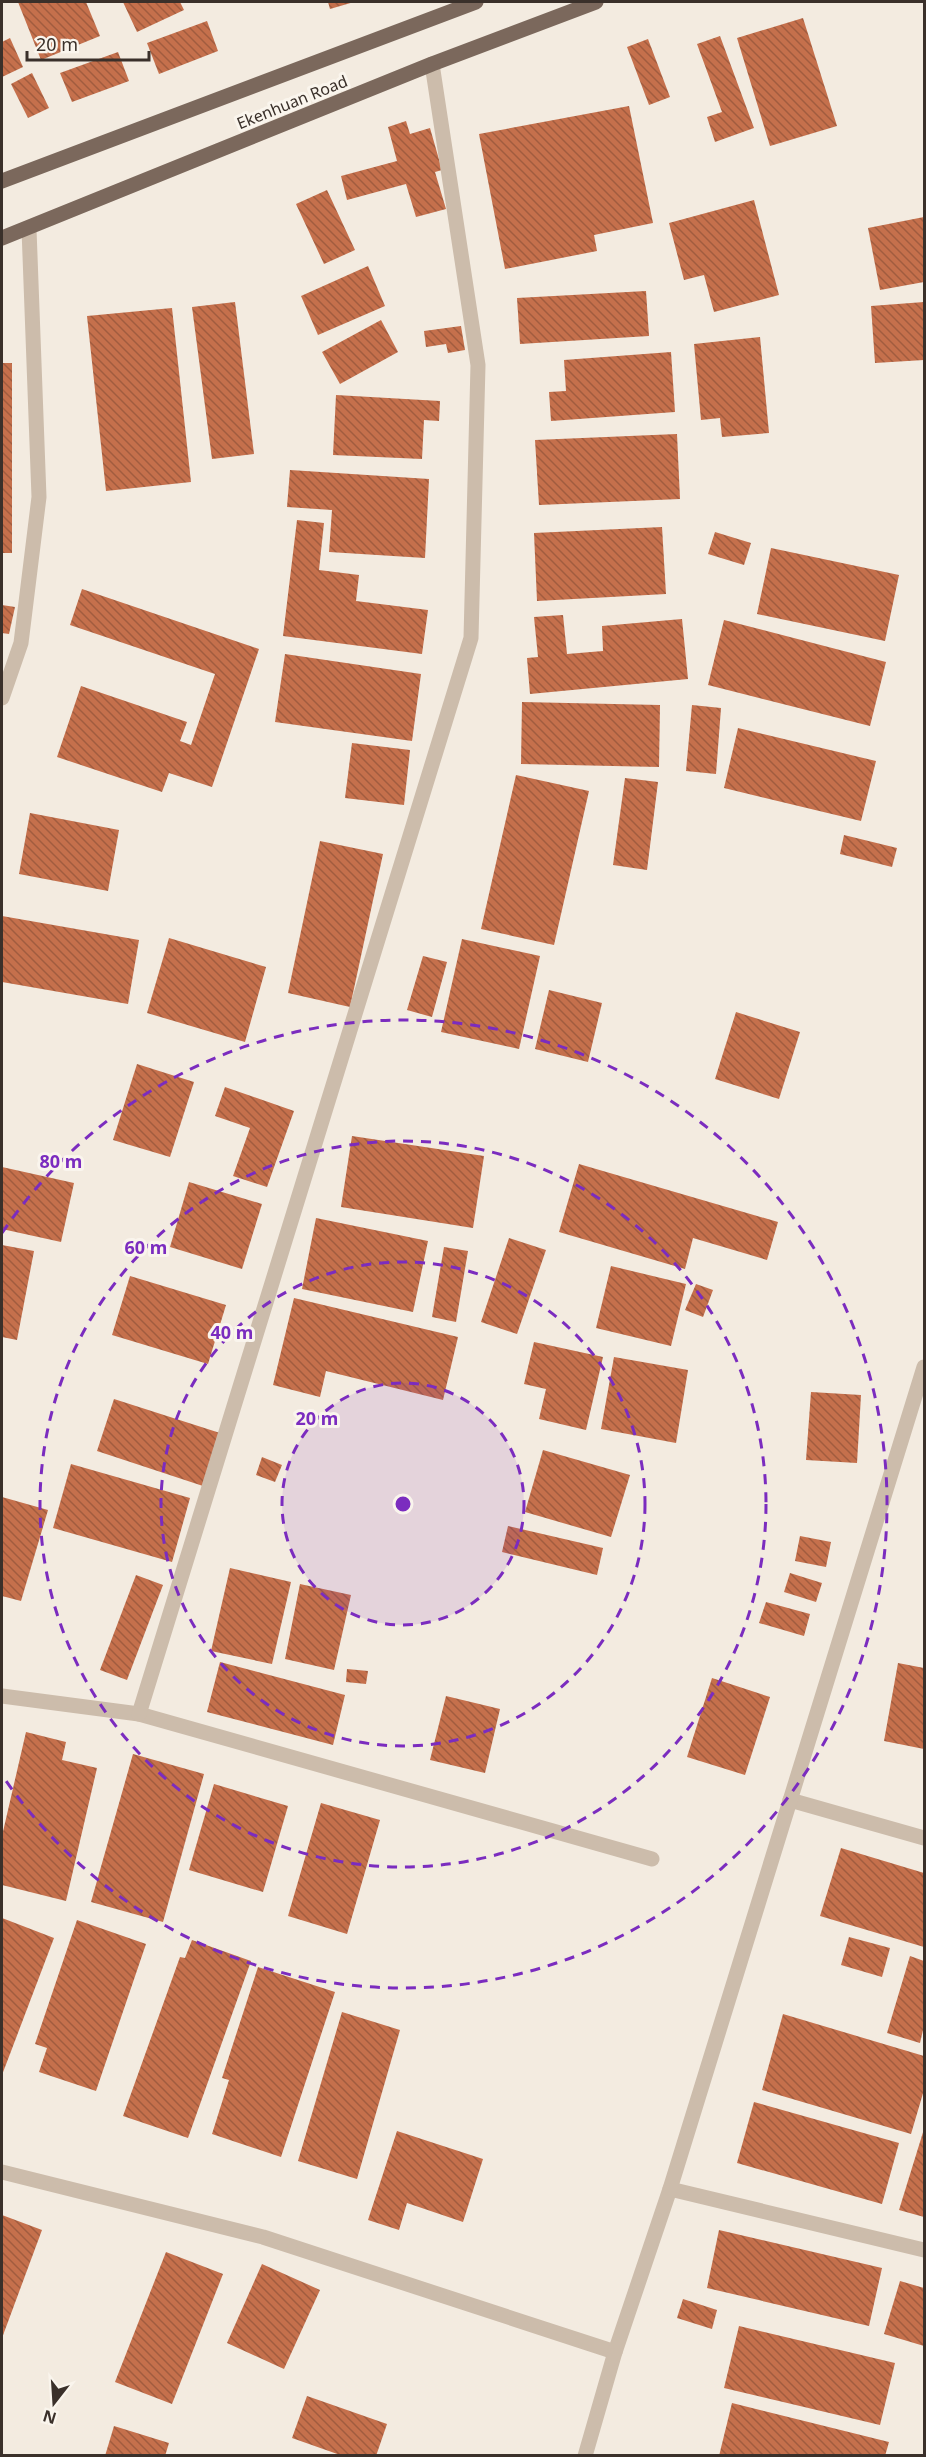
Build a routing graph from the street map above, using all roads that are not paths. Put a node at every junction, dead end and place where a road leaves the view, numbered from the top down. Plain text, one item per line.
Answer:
1 (476, 2) edge
2 (596, 2) edge
3 (432, 64) junction
4 (2, 181) edge
5 (29, 229) junction
6 (2, 238) edge
7 (2, 698) edge
8 (924, 1367) edge
9 (2, 1696) edge
10 (139, 1714) junction
11 (790, 1800) junction
12 (924, 1838) edge
13 (652, 1859) dead end
14 (2, 2172) edge
15 (670, 2189) junction
16 (924, 2250) edge
17 (615, 2352) junction
18 (585, 2456) edge

1 - 4 main road, Ekenhuan Road
2 - 3 main road, Ekenhuan Road
3 - 5 main road, Ekenhuan Road
3 - 10 street
5 - 6 main road, Ekenhuan Road
5 - 7 street
8 - 11 street
9 - 10 street
10 - 13 street
11 - 12 street
11 - 15 street
14 - 17 street
15 - 16 street
15 - 17 street
17 - 18 street

